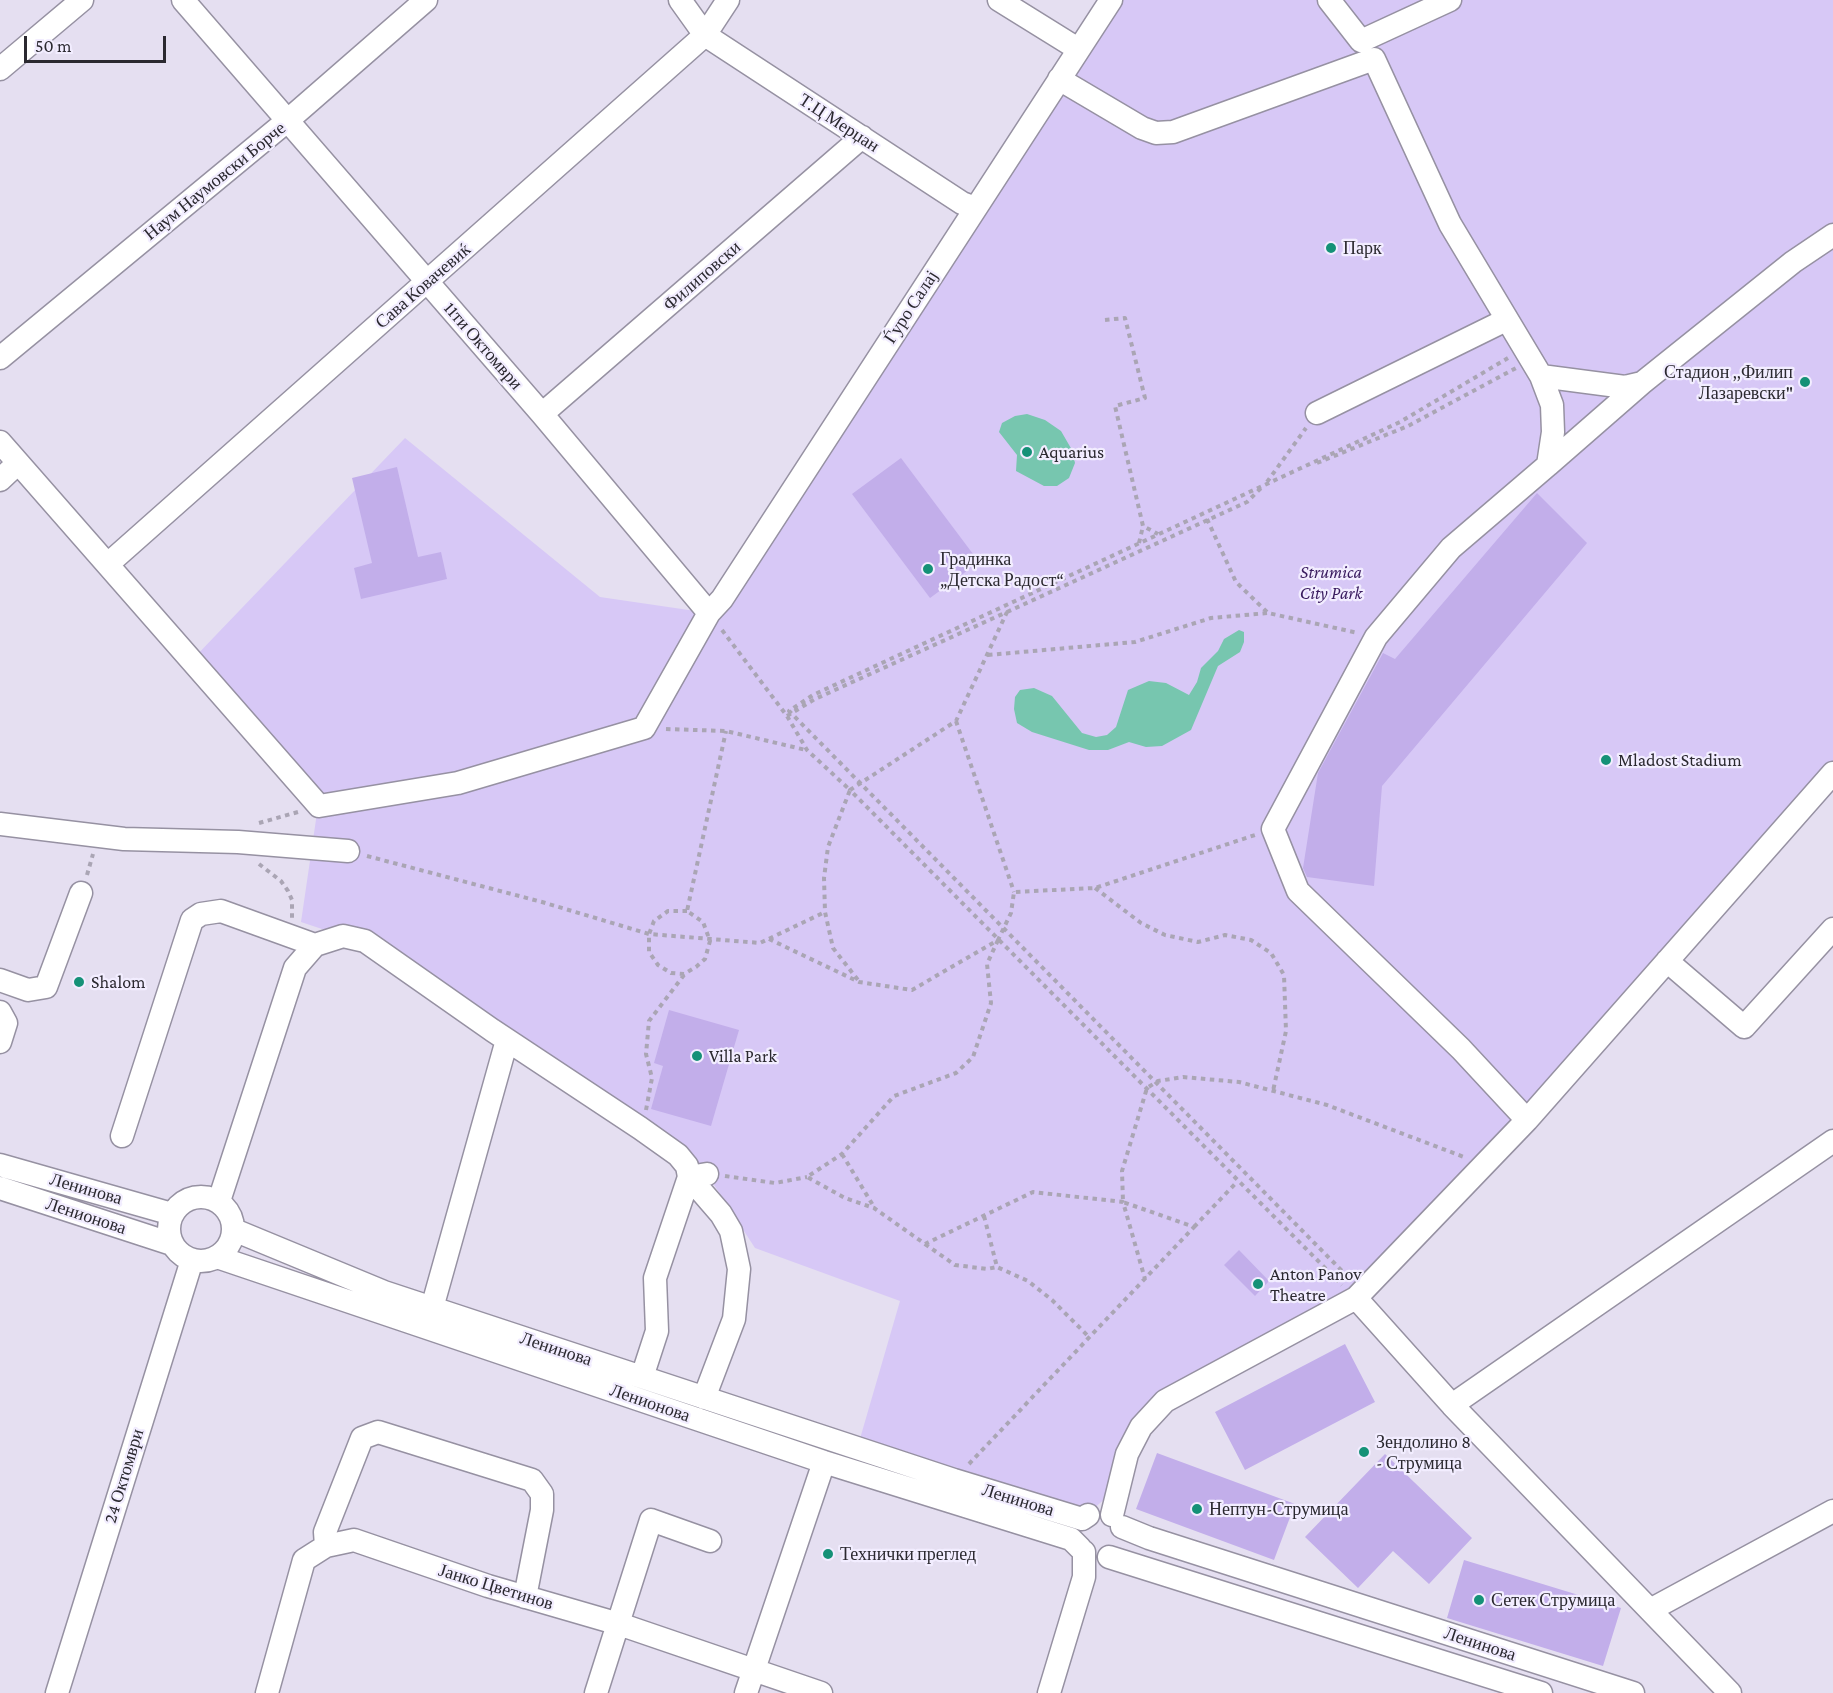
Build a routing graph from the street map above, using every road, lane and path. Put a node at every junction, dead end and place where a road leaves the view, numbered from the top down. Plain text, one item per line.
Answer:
1 (82, 0) edge
2 (183, 0) edge
3 (426, 0) edge
4 (680, 0) edge
5 (728, 0) edge
6 (999, 0) edge
7 (1111, 0) edge
8 (1329, 0) edge
9 (1450, 0) edge
10 (705, 35) junction
11 (1078, 49) junction
12 (1367, 50) junction
13 (0, 69) edge
14 (1059, 79) junction
15 (287, 121) junction
16 (862, 137) junction
17 (975, 208) junction
18 (1833, 235) edge
19 (428, 282) junction
20 (1105, 320) dead end
21 (1506, 320) junction
22 (0, 358) edge
23 (1509, 358) dead end
24 (1536, 368) junction
25 (1642, 383) junction
26 (1317, 413) joint
27 (542, 414) junction
28 (0, 442) edge
29 (18, 463) junction
30 (1548, 465) junction
31 (0, 480) edge
32 (1265, 484) junction
33 (1207, 519) junction
34 (1143, 526) junction
35 (1159, 534) junction
36 (1167, 538) junction
37 (1139, 543) junction
38 (1136, 552) junction
39 (108, 564) junction
40 (1007, 612) junction
41 (709, 613) junction
42 (1268, 613) junction
43 (1376, 637) junction
44 (987, 655) junction
45 (789, 714) junction
46 (956, 721) junction
47 (644, 728) junction
48 (726, 731) junction
49 (807, 750) junction
50 (1833, 773) edge
51 (860, 783) junction
52 (850, 790) junction
53 (319, 806) junction
54 (0, 824) edge
55 (1273, 829) junction
56 (99, 837) junction
57 (238, 842) junction
58 (348, 851) joint
59 (1095, 888) junction
60 (1014, 892) junction
61 (81, 893) joint
62 (687, 911) junction
63 (825, 912) junction
64 (1004, 928) junction
65 (1833, 929) edge
66 (649, 934) junction
67 (289, 935) junction
68 (769, 939) junction
69 (998, 940) junction
70 (710, 941) junction
71 (315, 945) junction
72 (1667, 961) junction
73 (684, 974) junction
74 (0, 980) edge
75 (859, 982) junction
76 (0, 1012) edge
77 (507, 1040) junction
78 (0, 1042) edge
79 (1156, 1082) junction
80 (1147, 1088) junction
81 (1273, 1091) junction
82 (1527, 1120) junction
83 (640, 1128) junction
84 (122, 1136) dead end
85 (1833, 1141) edge
86 (842, 1154) junction
87 (0, 1165) edge
88 (1486, 1165) junction
89 (698, 1175) junction
90 (807, 1177) junction
91 (1237, 1182) junction
92 (0, 1188) edge
93 (219, 1201) junction
94 (1123, 1202) junction
95 (874, 1208) junction
96 (172, 1214) junction
97 (984, 1216) junction
98 (1194, 1227) junction
99 (234, 1230) junction
100 (172, 1244) junction
101 (925, 1244) junction
102 (217, 1257) junction
103 (192, 1260) junction
104 (997, 1267) junction
105 (1347, 1276) dead end
106 (1145, 1279) junction
107 (1356, 1298) junction
108 (432, 1308) junction
109 (1089, 1338) junction
110 (642, 1377) junction
111 (704, 1398) junction
112 (1452, 1405) junction
113 (824, 1462) junction
114 (954, 1480) junction
115 (1833, 1511) edge
116 (1104, 1518) junction
117 (710, 1541) dead end
118 (326, 1546) junction
119 (1094, 1554) junction
120 (525, 1597) junction
121 (1652, 1609) junction
122 (619, 1624) junction
123 (752, 1669) junction
124 (57, 1693) edge
125 (267, 1693) edge
126 (596, 1693) edge
127 (746, 1693) edge
128 (821, 1693) edge
129 (1048, 1693) edge
130 (1541, 1693) edge
131 (1633, 1693) edge
132 (1730, 1693) edge

1 - 13 street
2 - 15 street, 11ти Октомври
3 - 15 street, Наум Наумовски Борче
4 - 10 street
5 - 10 street, Сава Ковачевиќ
6 - 11 street
7 - 11 street, Ѓуро Салај
8 - 12 street
9 - 12 street
10 - 16 street, Т.Ц Мерџан
10 - 19 street, Сава Ковачевиќ
11 - 14 street, Ѓуро Салај
12 - 14 street
12 - 21 street
14 - 17 street, Ѓуро Салај
15 - 19 street, 11ти Октомври
15 - 22 street, Наум Наумовски Борче
16 - 17 street, Т.Ц Мерџан
16 - 27 street, Филиповски
17 - 41 street, Ѓуро Салај
18 - 25 street
19 - 27 street, 11ти Октомври
19 - 39 street, Сава Ковачевиќ
20 - 34 path
21 - 24 street
21 - 26 street
23 - 32 path
24 - 25 street
24 - 30 street
24 - 32 path
25 - 30 street
26 - 32 path
27 - 41 street, 11ти Октомври
28 - 29 street
29 - 31 street
29 - 39 street
30 - 43 street
32 - 33 path
32 - 35 path
33 - 36 path
33 - 42 path
34 - 35 path
34 - 37 path
35 - 36 path
35 - 37 path
36 - 38 path
37 - 38 path
37 - 45 path
38 - 40 path
39 - 53 street
40 - 44 path
40 - 45 path
41 - 45 path
41 - 47 street, Ѓуро Салај
42 - 43 path
42 - 44 path
43 - 55 street
44 - 46 path
45 - 49 path
45 - 51 path
46 - 51 path
46 - 60 path
47 - 48 path
47 - 53 street
48 - 49 path
48 - 62 path
49 - 52 path
50 - 72 street
51 - 52 path
51 - 64 path
52 - 63 path
52 - 69 path
53 - 57 path
54 - 56 street
55 - 59 path
55 - 82 street
56 - 57 street
56 - 61 path
57 - 58 street
57 - 67 path
58 - 66 path
59 - 60 path
59 - 81 path
60 - 64 path
61 - 74 street
62 - 66 path
62 - 70 path
63 - 68 path
63 - 75 path
64 - 69 path
64 - 79 path
65 - 72 street
66 - 70 path
66 - 73 path
67 - 71 street
67 - 84 street
68 - 70 path
68 - 75 path
69 - 75 path
69 - 80 path
69 - 86 path
70 - 73 path
71 - 77 street
71 - 93 street
72 - 82 street
73 - 83 path
76 - 78 street
77 - 83 street
77 - 108 street
79 - 80 path
79 - 81 path
79 - 105 path
80 - 91 path
80 - 94 path
81 - 88 path
82 - 88 street
83 - 89 street
85 - 112 street
86 - 90 path
86 - 95 path
87 - 96 street, Ленинова
88 - 107 street
89 - 90 path
89 - 110 street
89 - 111 street
90 - 95 path
91 - 98 path
91 - 107 path
92 - 100 street, Ленионова
93 - 96 street
93 - 99 street
94 - 97 path
94 - 98 path
94 - 106 path
95 - 101 path
96 - 100 street
97 - 101 path
97 - 104 path
98 - 106 path
99 - 102 street
99 - 108 street, Ленинова
100 - 103 street
101 - 104 path
102 - 103 street
102 - 113 street, Ленионова
103 - 124 street, 24 Октомври
104 - 109 path
106 - 109 path
107 - 112 street
107 - 116 street
108 - 110 street, Ленинова
109 - 114 path
110 - 111 street, Ленинова
111 - 114 street, Ленинова
112 - 121 street
113 - 119 street, Ленионова
113 - 123 street
114 - 116 street, Ленинова
115 - 121 street
116 - 119 street
116 - 119 street
116 - 131 street, Ленинова
117 - 122 street
118 - 120 street, Јанко Цветинов
118 - 120 street
118 - 125 street, Јанко Цветинов
119 - 129 street
119 - 130 street, Ленинова
120 - 122 street, Јанко Цветинов
121 - 132 street
122 - 123 street, Јанко Цветинов
122 - 126 street
123 - 127 street
123 - 128 street, Јанко Цветинов

